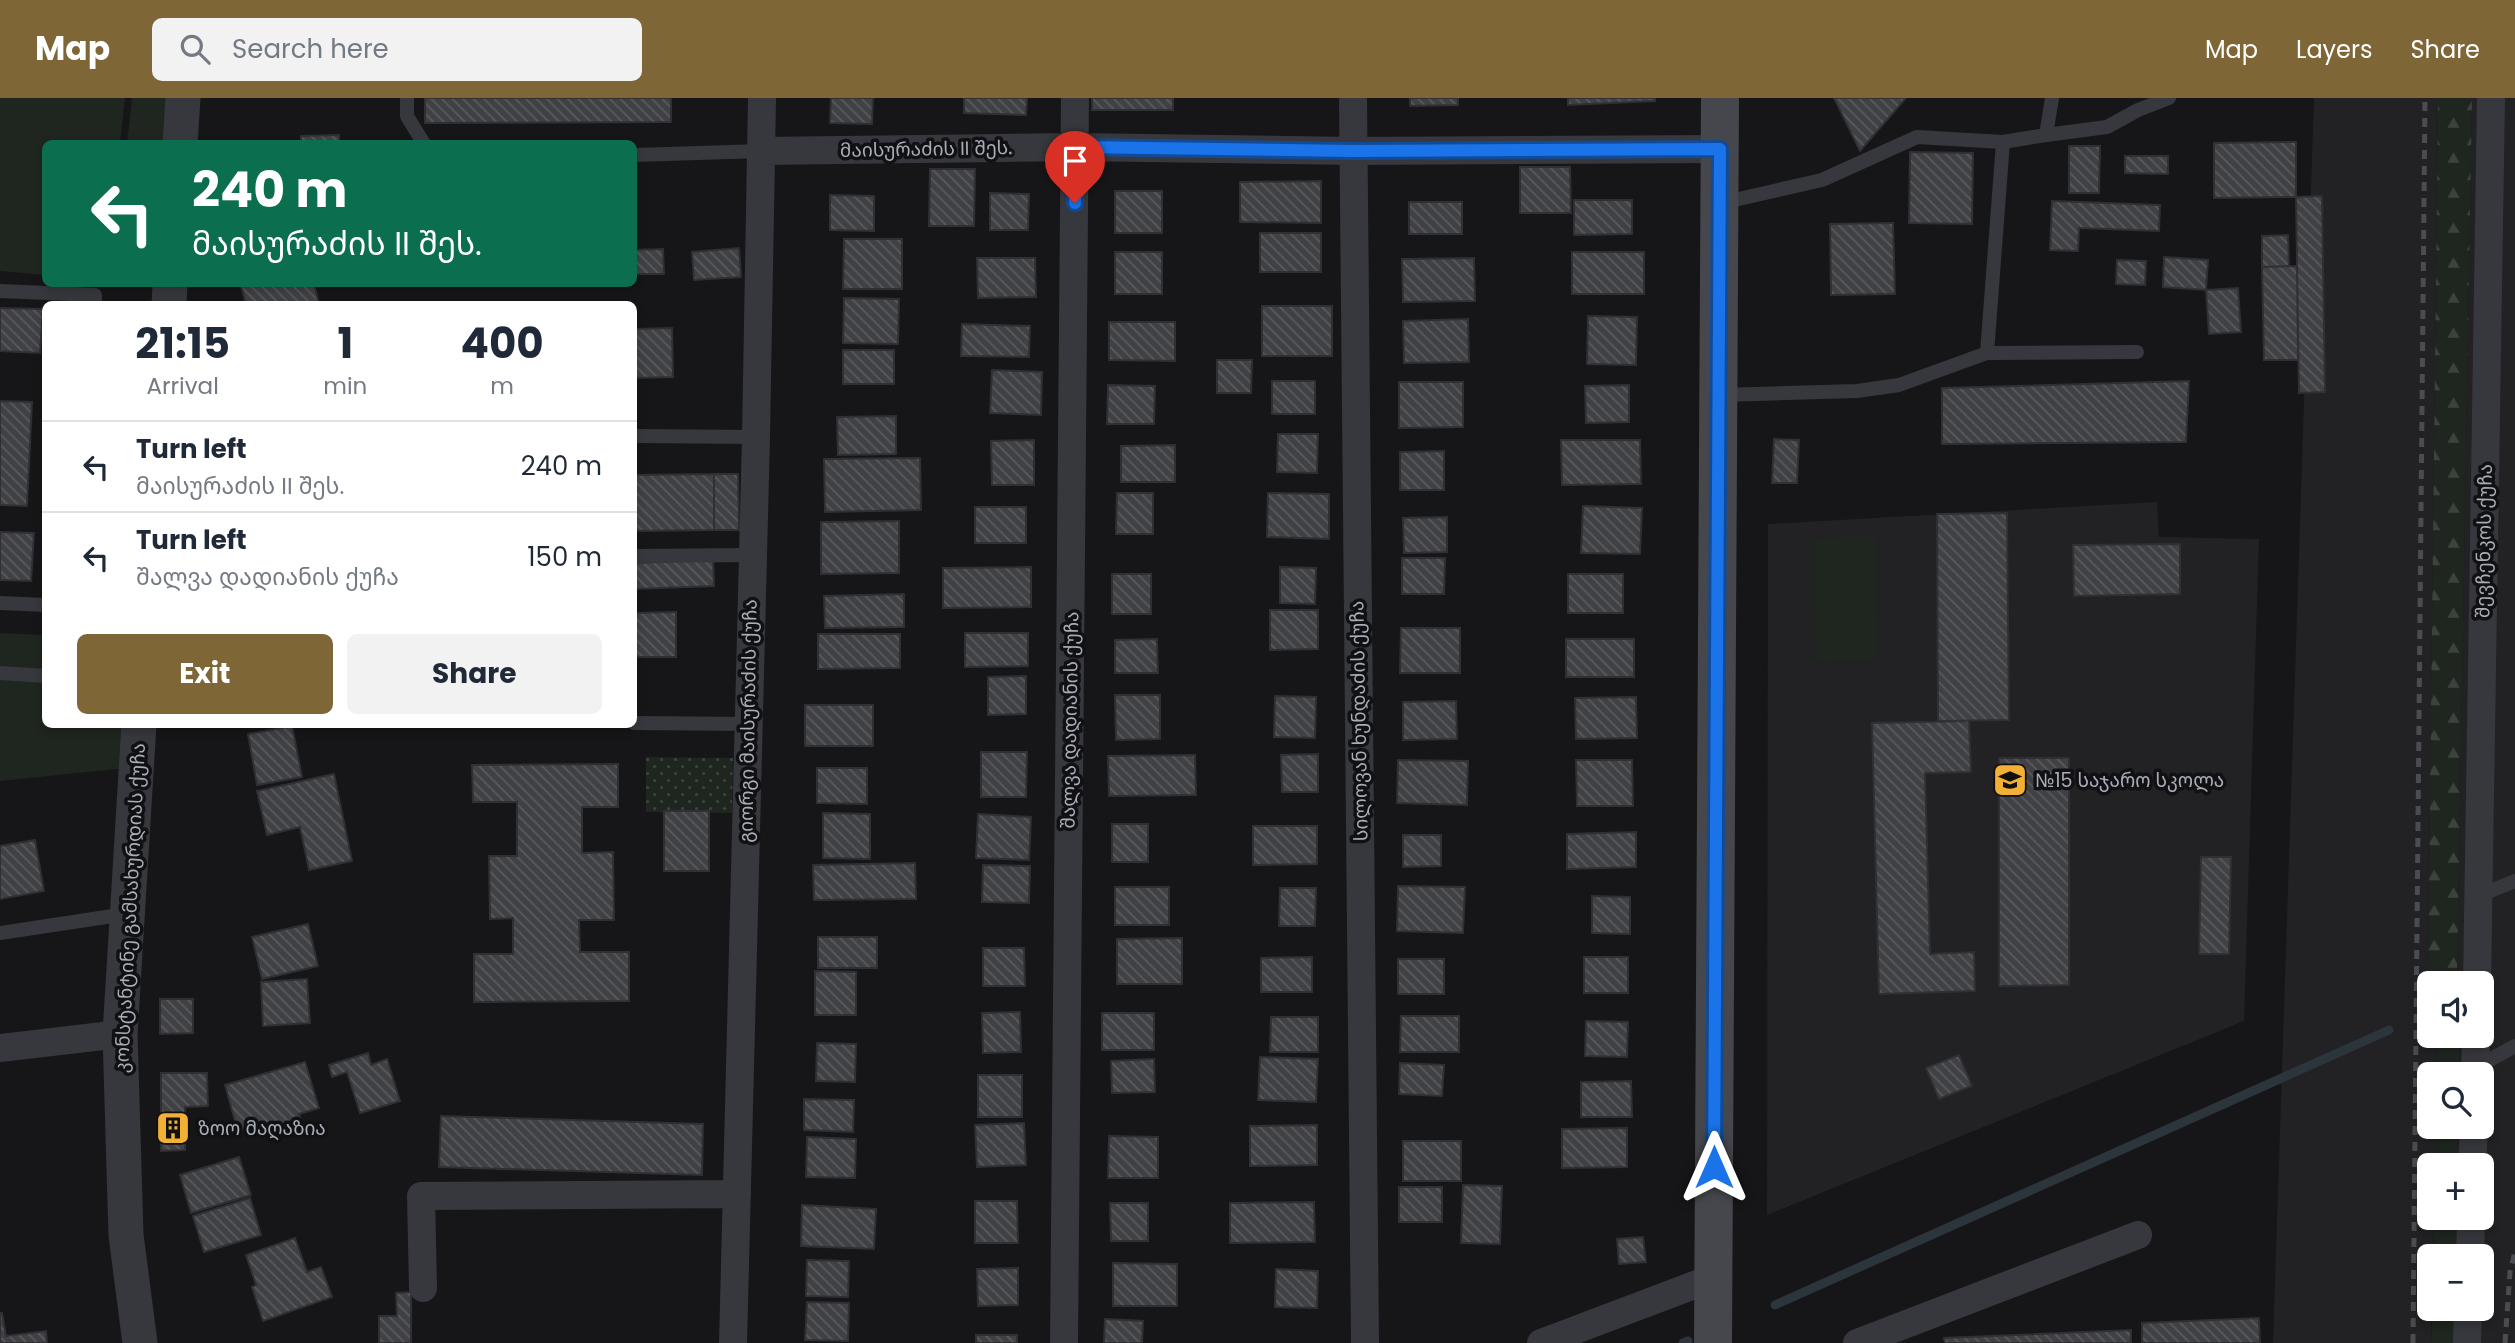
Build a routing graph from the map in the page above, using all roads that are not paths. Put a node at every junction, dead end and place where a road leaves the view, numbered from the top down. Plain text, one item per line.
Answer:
1 (183, 98) edge
2 (407, 98) edge
3 (762, 98) edge
4 (1075, 98) edge
5 (1353, 98) edge
6 (1720, 98) edge
7 (2052, 98) edge
8 (2169, 98) edge
9 (2491, 98) edge
10 (2046, 135) junction
11 (180, 140) edge
12 (422, 140) edge
13 (2003, 142) junction
14 (1075, 147) junction
15 (1720, 149) junction
16 (762, 151) junction
17 (1353, 151) junction
18 (637, 155) edge
19 (1720, 203) junction
20 (0, 291) edge
21 (95, 301) edge
22 (2137, 352) dead end
23 (1987, 353) junction
24 (1719, 395) junction
25 (637, 436) edge
26 (756, 437) junction
27 (637, 555) edge
28 (752, 555) junction
29 (0, 603) edge
30 (42, 605) edge
31 (0, 673) edge
32 (42, 676) edge
33 (637, 723) edge
34 (748, 724) junction
35 (139, 728) edge
36 (2515, 881) edge
37 (2478, 895) junction
38 (127, 914) junction
39 (0, 933) edge
40 (2477, 971) edge
41 (120, 1034) junction
42 (2515, 1046) edge
43 (0, 1048) edge
44 (2489, 1062) edge
45 (737, 1194) junction
46 (2138, 1235) dead end
47 (1713, 1278) junction
48 (423, 1288) dead end
49 (2468, 1321) edge
50 (140, 1343) edge
51 (733, 1343) edge
52 (1065, 1343) edge
53 (1365, 1343) edge
54 (1541, 1343) edge
55 (1713, 1343) edge
56 (1857, 1343) edge
57 (2467, 1343) edge

1 - 11 street
2 - 12 lane
3 - 16 street, გიორგი მაისურაძის ქუჩა
4 - 14 street, შალვა დადიანის ქუჩა
5 - 17 street, სილოვან ხუნდაძის ქუჩა
6 - 15 main road
7 - 10 lane
8 - 10 lane
9 - 37 street, შევჩენკოს ქუჩა
10 - 13 lane
13 - 19 lane
13 - 23 lane
14 - 16 street, მაისურაძის II შეს.
14 - 17 street, მაისურაძის II შეს.
14 - 52 street, შალვა დადიანის ქუჩა
15 - 17 street, მაისურაძის II შეს.
15 - 19 main road
16 - 18 lane
16 - 26 street, გიორგი მაისურაძის ქუჩა
17 - 53 street, სილოვან ხუნდაძის ქუჩა
19 - 24 main road
20 - 21 lane
22 - 23 lane
23 - 24 lane
24 - 47 main road
25 - 26 lane
26 - 28 street, გიორგი მაისურაძის ქუჩა
27 - 28 lane
28 - 34 street, გიორგი მაისურაძის ქუჩა
29 - 30 lane
31 - 32 lane
33 - 34 lane
34 - 45 street, გიორგი მაისურაძის ქუჩა
35 - 38 street, კონსტანტინე გამსახურდიას ქუჩა
36 - 37 lane
37 - 40 street, შევჩენკოს ქუჩა
38 - 39 lane
38 - 41 street, კონსტანტინე გამსახურდიას ქუჩა
41 - 43 street
41 - 50 street, კონსტანტინე გამსახურდიას ქუჩა
42 - 44 lane
45 - 48 street
45 - 51 street, გიორგი მაისურაძის ქუჩა
46 - 56 street
47 - 54 street
47 - 55 main road
49 - 57 street

